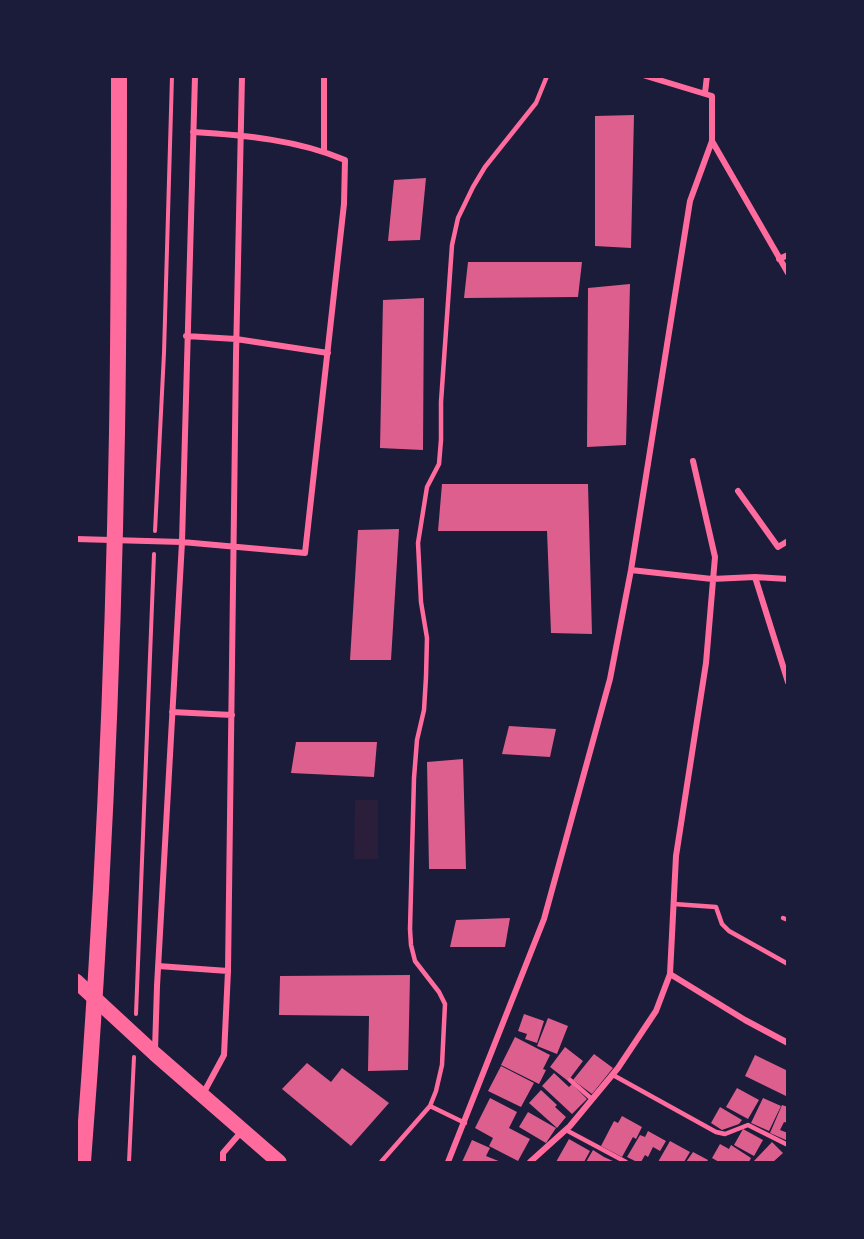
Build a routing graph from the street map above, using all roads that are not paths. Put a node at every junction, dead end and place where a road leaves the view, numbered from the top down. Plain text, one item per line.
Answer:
1 (119, 76) edge
2 (195, 76) edge
3 (242, 76) edge
4 (324, 76) edge
5 (547, 76) edge
6 (646, 76) edge
7 (707, 76) edge
8 (705, 93) junction
9 (193, 132) junction
10 (240, 135) junction
11 (712, 141) junction
12 (324, 151) junction
13 (788, 255) edge
14 (779, 259) junction
15 (788, 273) edge
16 (186, 336) junction
17 (236, 339) junction
18 (328, 353) junction
19 (693, 461) dead end
20 (738, 491) dead end
21 (76, 539) edge
22 (788, 541) edge
23 (182, 542) junction
24 (234, 546) junction
25 (631, 570) junction
26 (755, 577) junction
27 (712, 579) junction
28 (788, 579) edge
29 (788, 682) edge
30 (172, 712) junction
31 (232, 715) junction
32 (674, 904) junction
33 (788, 964) edge
34 (158, 966) junction
35 (228, 971) junction
36 (670, 974) junction
37 (76, 981) edge
38 (788, 1043) edge
39 (155, 1054) junction
40 (613, 1075) junction
41 (570, 1080) dead end
42 (203, 1094) junction
43 (592, 1099) junction
44 (430, 1106) junction
45 (465, 1123) junction
46 (243, 1130) junction
47 (566, 1130) junction
48 (788, 1145) edge
49 (83, 1162) edge
50 (223, 1162) edge
51 (279, 1162) edge
52 (381, 1162) edge
53 (448, 1162) edge
54 (530, 1162) edge
55 (626, 1162) edge

1 - 49 highway
2 - 9 street
3 - 10 street
4 - 12 street
5 - 44 lane
6 - 8 street
7 - 8 street
8 - 11 street
9 - 10 street
9 - 16 street
10 - 12 street
10 - 17 street
11 - 14 street
11 - 25 street
12 - 18 street
13 - 14 street
14 - 15 street
16 - 17 street
16 - 23 street
17 - 18 street
17 - 24 street
18 - 24 street
19 - 27 street
20 - 22 street
21 - 23 street
23 - 24 street
23 - 30 street
24 - 31 street
25 - 27 street
25 - 45 street
26 - 27 street
26 - 28 street
26 - 29 street
27 - 32 street
30 - 31 street
30 - 34 street
31 - 35 street
32 - 33 lane
32 - 36 street
34 - 35 street
34 - 39 street
35 - 42 street
36 - 38 street
36 - 40 street
37 - 39 main road
39 - 42 main road
40 - 43 street
40 - 48 lane
41 - 43 lane
42 - 46 main road
43 - 47 street
44 - 45 lane
44 - 52 lane
45 - 53 street
46 - 50 street
46 - 51 main road
47 - 54 street
47 - 55 lane

